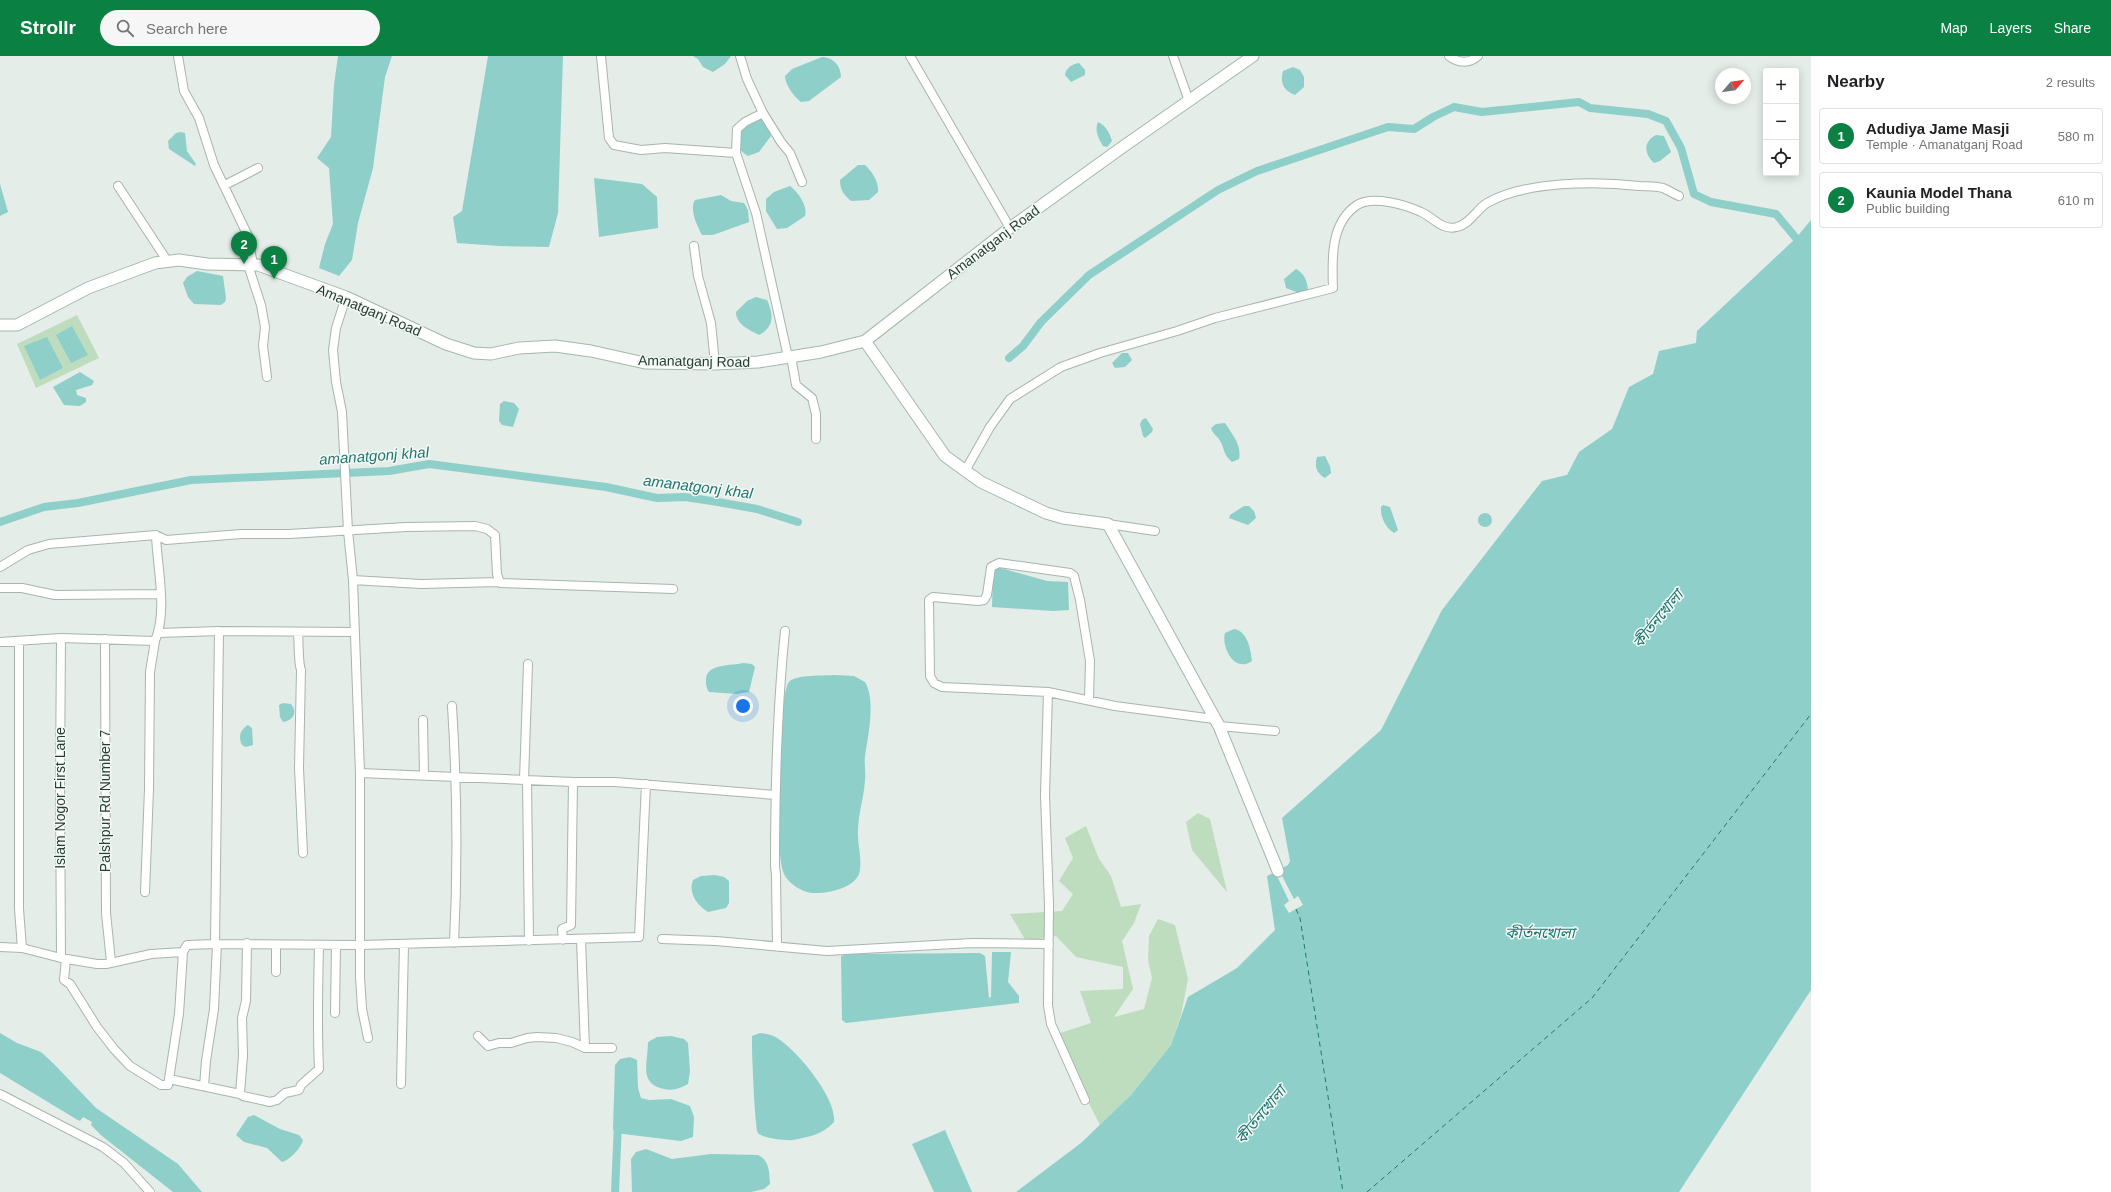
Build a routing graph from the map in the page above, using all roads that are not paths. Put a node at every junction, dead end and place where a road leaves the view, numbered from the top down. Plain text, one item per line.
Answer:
1 (178, 56) edge
2 (601, 56) edge
3 (740, 56) edge
4 (910, 56) edge
5 (1173, 56) edge
6 (1253, 56) edge
7 (1448, 56) edge
8 (1478, 56) edge
9 (1188, 102) junction
10 (763, 113) junction
11 (736, 153) junction
12 (258, 168) dead end
13 (802, 182) dead end
14 (224, 184) junction
15 (118, 186) dead end
16 (1679, 196) dead end
17 (1010, 228) junction
18 (694, 246) dead end
19 (168, 262) junction
20 (251, 265) junction
21 (346, 297) junction
22 (0, 325) edge
23 (865, 341) junction
24 (790, 356) junction
25 (716, 364) junction
26 (266, 378) dead end
27 (816, 439) dead end
28 (965, 471) junction
29 (1108, 524) junction
30 (348, 531) junction
31 (1155, 531) dead end
32 (156, 535) junction
33 (0, 567) edge
34 (353, 580) junction
35 (498, 582) junction
36 (0, 588) edge
37 (673, 589) dead end
38 (161, 594) junction
39 (219, 631) junction
40 (786, 631) dead end
41 (298, 632) junction
42 (355, 632) junction
43 (159, 633) junction
44 (61, 638) junction
45 (105, 639) junction
46 (19, 641) junction
47 (155, 641) junction
48 (0, 642) edge
49 (528, 664) dead end
50 (1048, 692) junction
51 (1088, 700) junction
52 (452, 706) dead end
53 (423, 720) dead end
54 (1216, 723) junction
55 (1275, 731) dead end
56 (360, 773) junction
57 (424, 775) junction
58 (456, 777) junction
59 (526, 780) junction
60 (572, 782) junction
61 (646, 784) junction
62 (775, 795) junction
63 (303, 853) dead end
64 (1278, 871) dead end
65 (145, 892) dead end
66 (662, 939) dead end
67 (563, 940) junction
68 (581, 940) junction
69 (529, 941) junction
70 (247, 943) junction
71 (454, 943) junction
72 (216, 944) junction
73 (336, 944) junction
74 (404, 944) junction
75 (1049, 944) junction
76 (276, 945) junction
77 (320, 945) junction
78 (361, 945) junction
79 (777, 946) junction
80 (0, 947) edge
81 (22, 948) junction
82 (183, 952) junction
83 (64, 959) junction
84 (111, 962) junction
85 (276, 972) dead end
86 (335, 1013) dead end
87 (478, 1036) dead end
88 (368, 1038) dead end
89 (585, 1048) junction
90 (612, 1048) dead end
91 (169, 1079) junction
92 (401, 1084) dead end
93 (204, 1086) junction
94 (0, 1094) edge
95 (240, 1094) junction
96 (1086, 1100) dead end
97 (150, 1192) edge

1 - 14 street
2 - 11 street
3 - 10 street
4 - 17 street
5 - 9 street
6 - 9 main road, Amanatganj Road
7 - 8 street
9 - 17 main road, Amanatganj Road
10 - 11 street
10 - 13 street
11 - 24 street
12 - 14 street
14 - 20 street
15 - 19 street
16 - 28 street
17 - 23 main road, Amanatganj Road
18 - 25 street
19 - 20 main road, Amanatganj Road
19 - 22 main road, Amanatganj Road
20 - 21 main road, Amanatganj Road
20 - 26 street
21 - 25 main road, Amanatganj Road
21 - 30 street
23 - 24 main road, Amanatganj Road
23 - 28 main road
24 - 25 main road, Amanatganj Road
24 - 27 street
28 - 29 main road
29 - 31 street
29 - 54 main road
30 - 32 street
30 - 34 street
30 - 35 street
32 - 33 street
32 - 38 street
34 - 35 street
34 - 42 street
35 - 37 street
36 - 38 street
38 - 43 street
39 - 41 street
39 - 43 street
39 - 72 street
40 - 62 street
41 - 42 street
41 - 63 street
42 - 56 street
43 - 47 street
44 - 45 street
44 - 46 street
44 - 83 street, Islam Nogor First Lane
45 - 47 street
45 - 84 street, Palshpur Rd Number 7
46 - 48 street
46 - 81 street
47 - 65 street
49 - 59 street
50 - 51 street
50 - 51 street
50 - 75 street
51 - 54 street
52 - 58 street
53 - 57 street
54 - 55 street
54 - 64 main road
56 - 57 street
56 - 78 street
57 - 58 street
58 - 59 street
58 - 71 street
59 - 60 street
59 - 69 street
60 - 61 street
60 - 67 street
61 - 62 street
61 - 68 street
62 - 79 street
66 - 79 street
67 - 68 street
67 - 69 street
68 - 89 street
69 - 71 street
70 - 72 street
70 - 76 street
70 - 95 street
71 - 74 street
72 - 82 street
72 - 93 street
73 - 77 street
73 - 78 street
73 - 86 street
74 - 78 street
74 - 92 street
75 - 79 street
75 - 96 street
76 - 77 street
76 - 85 street
77 - 95 street
78 - 88 street
80 - 81 street
81 - 83 street
82 - 84 street
82 - 91 street
83 - 84 street
83 - 91 street, Islam Nogor First Lane
87 - 89 street
89 - 90 street
91 - 93 street
93 - 95 street
94 - 97 street

